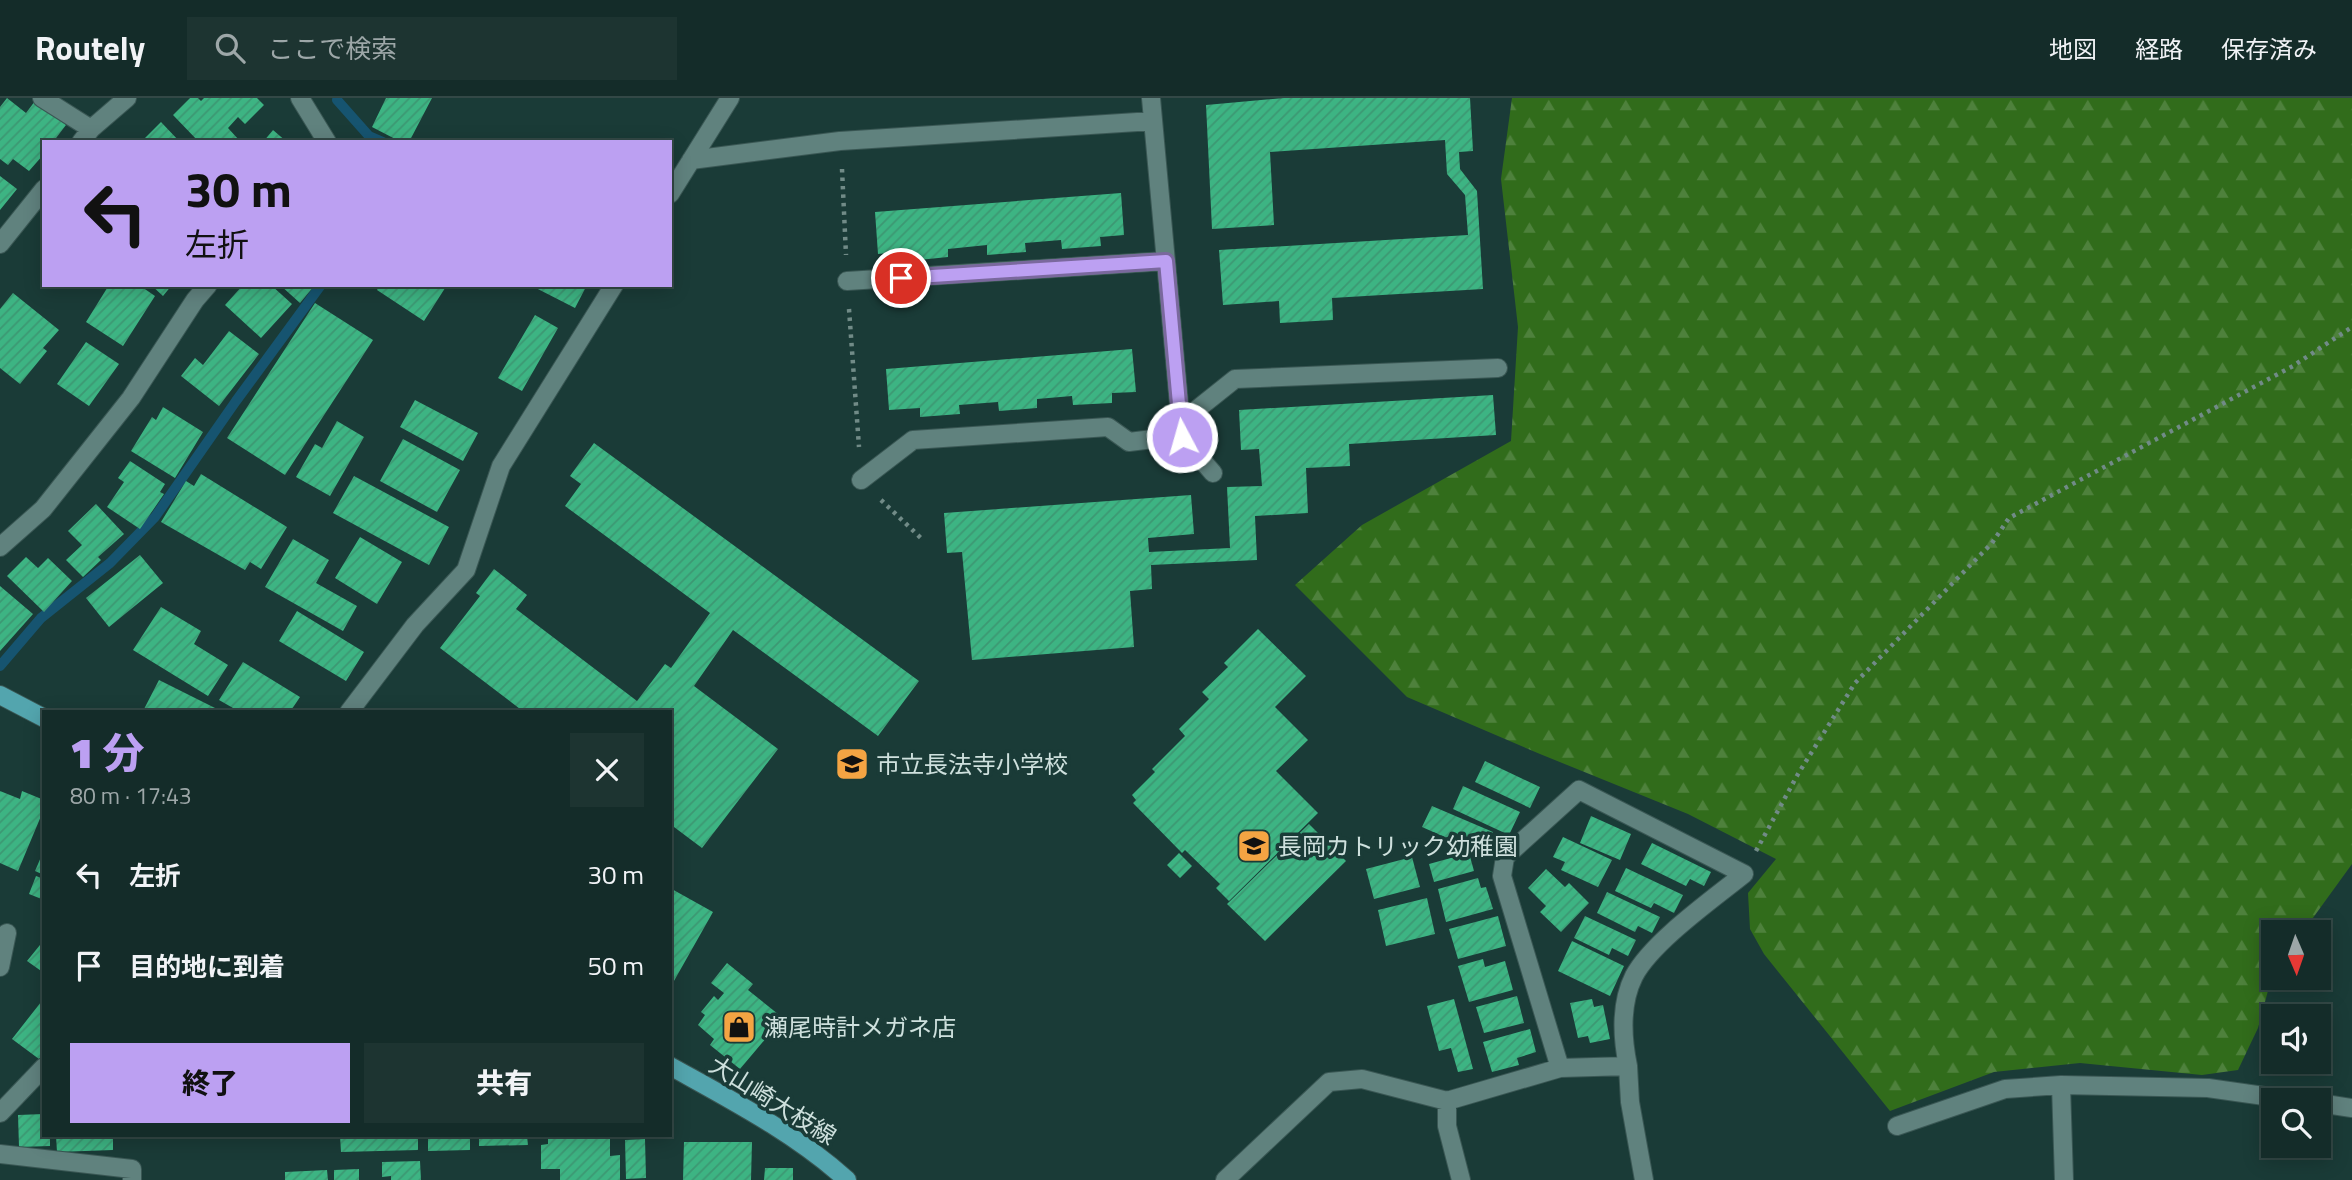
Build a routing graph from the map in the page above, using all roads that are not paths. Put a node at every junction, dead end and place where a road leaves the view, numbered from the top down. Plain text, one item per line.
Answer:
1 (42, 98) edge
2 (127, 98) edge
3 (300, 98) edge
4 (730, 98) edge
5 (1151, 98) edge
6 (1153, 121) junction
7 (86, 135) edge
8 (326, 140) edge
9 (691, 160) junction
10 (672, 191) edge
11 (42, 192) edge
12 (0, 244) edge
13 (1166, 261) junction
14 (847, 281) road end
15 (206, 287) edge
16 (613, 287) edge
17 (1498, 368) dead end
18 (1180, 422) junction
19 (1213, 473) dead end
20 (861, 480) road end
21 (0, 547) edge
22 (0, 695) edge
23 (351, 710) edge
24 (42, 717) edge
25 (7, 933) dead end
26 (0, 967) edge
27 (1628, 1066) junction
28 (672, 1067) edge
29 (1560, 1068) junction
30 (42, 1069) edge
31 (2061, 1085) junction
32 (2261, 1096) edge
33 (1447, 1101) junction
34 (2331, 1105) edge
35 (2352, 1108) edge
36 (0, 1113) edge
37 (1897, 1126) dead end
38 (0, 1154) edge
39 (132, 1180) edge
40 (846, 1180) edge
41 (1225, 1180) edge
42 (1461, 1180) edge
43 (1644, 1180) edge
44 (2064, 1180) edge

1 - 7 street
2 - 7 street
3 - 8 street
4 - 9 street
5 - 6 street
6 - 9 street
6 - 13 street
9 - 10 street
11 - 12 street
13 - 14 street
13 - 18 street
15 - 21 street
16 - 23 street
17 - 18 street
18 - 19 street
18 - 20 street
22 - 24 main road
25 - 26 street
27 - 29 street
27 - 29 street
27 - 43 street
28 - 40 main road, 大山崎大枝線
29 - 33 street
30 - 36 street
31 - 32 street
31 - 37 street
31 - 44 street
33 - 41 street
33 - 42 street
34 - 35 street
38 - 39 street

